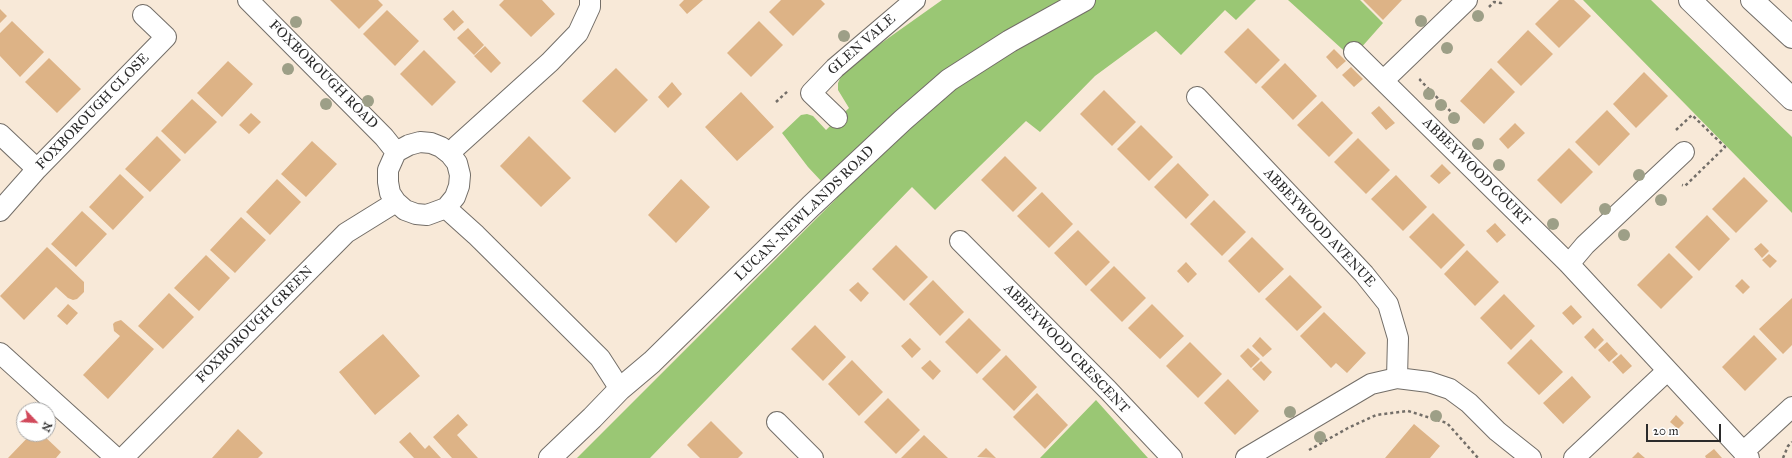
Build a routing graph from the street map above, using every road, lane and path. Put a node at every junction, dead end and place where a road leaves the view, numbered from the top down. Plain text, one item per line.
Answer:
1 (248, 0) edge
2 (590, 0) edge
3 (915, 0) edge
4 (1084, 0) edge
5 (1467, 0) edge
6 (1690, 0) edge
7 (1752, 0) edge
8 (143, 15) dead end
9 (1792, 37) edge
10 (1354, 52) dead end
11 (1384, 80) junction
12 (1197, 97) dead end
13 (1792, 99) edge
14 (837, 118) dead end
15 (0, 134) edge
16 (396, 152) junction
17 (1684, 152) dead end
18 (450, 154) junction
19 (38, 169) junction
20 (396, 202) junction
21 (446, 208) junction
22 (0, 211) edge
23 (960, 241) dead end
24 (1569, 264) junction
25 (0, 353) edge
26 (1667, 371) junction
27 (1397, 378) junction
28 (620, 389) junction
29 (1792, 407) edge
30 (777, 422) dead end
31 (1792, 442) edge
32 (1308, 450) dead end
33 (1746, 455) edge
34 (116, 458) edge
35 (123, 458) edge
36 (550, 458) edge
37 (813, 458) edge
38 (1172, 458) edge
39 (1246, 458) edge
40 (1478, 458) edge
41 (1531, 458) edge
42 (1574, 458) edge
43 (1783, 458) edge

1 - 16 street, FOXBOROUGH ROAD
2 - 18 street
3 - 14 street, GLEN VALE
4 - 28 street, LUCAN-NEWLANDS ROAD
5 - 11 street
6 - 13 street
7 - 9 street
8 - 19 street, FOXBOROUGH CLOSE
10 - 11 street, ABBEYWOOD COURT
11 - 24 street, ABBEYWOOD COURT
12 - 27 street, ABBEYWOOD AVENUE
15 - 19 street
16 - 18 street
16 - 20 street
17 - 24 street
18 - 21 street
19 - 22 street, FOXBOROUGH CLOSE
20 - 21 street
20 - 35 street, FOXBOROUGH GREEN
21 - 28 street
23 - 38 street, ABBEYWOOD CRESCENT
24 - 26 street, ABBEYWOOD COURT
25 - 34 street
26 - 33 street, ABBEYWOOD COURT
26 - 42 street
27 - 39 street
27 - 41 street
28 - 36 street, LUCAN-NEWLANDS ROAD
29 - 33 street, ABBEYWOOD COURT
30 - 37 street
31 - 43 path
32 - 40 path

